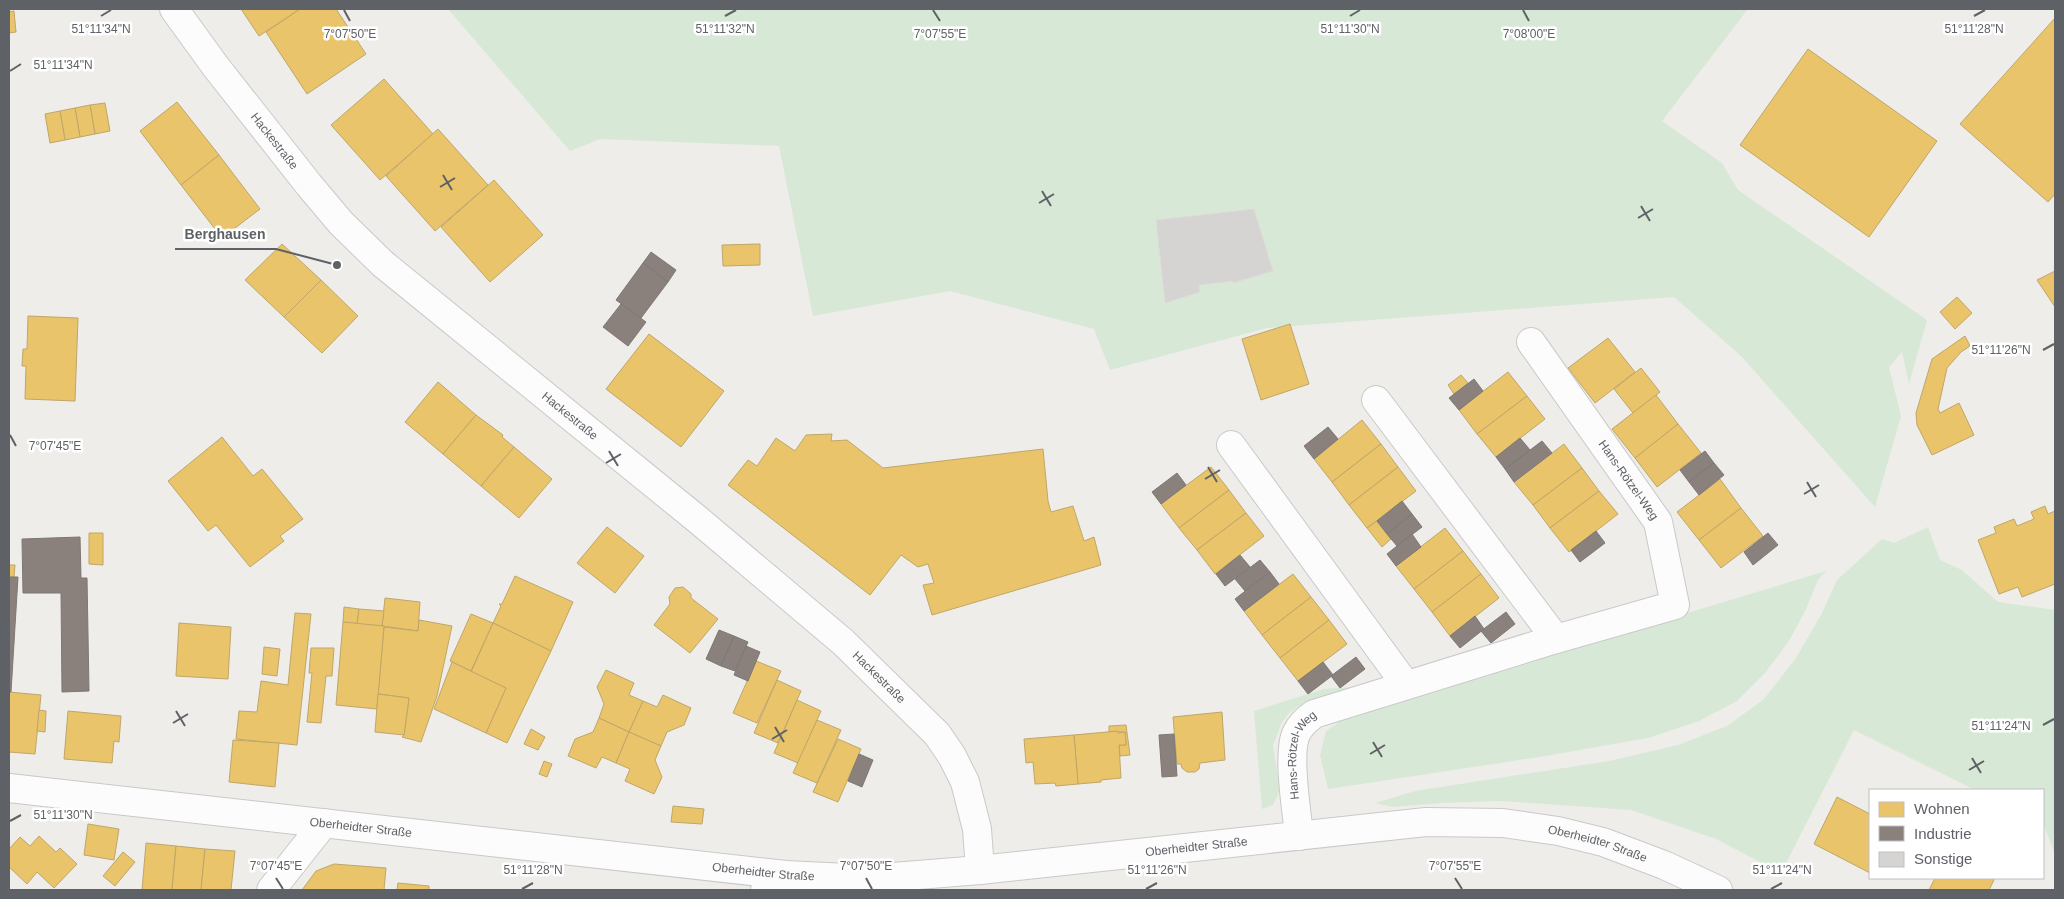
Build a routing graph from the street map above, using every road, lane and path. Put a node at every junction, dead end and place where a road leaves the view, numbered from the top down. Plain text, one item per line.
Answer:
1 (174, 9) edge
2 (1531, 342) dead end
3 (1376, 400) dead end
4 (1231, 445) dead end
5 (1556, 639) junction
6 (1406, 685) junction
7 (9, 788) edge
8 (324, 823) junction
9 (1299, 836) junction
10 (980, 870) junction
11 (776, 883) edge
12 (271, 890) edge
13 (1718, 890) edge

1 - 10 street, Hackestraße
2 - 5 street, Hans-Rötzel-Weg
3 - 5 street
4 - 6 street
5 - 6 street, Hans-Rötzel-Weg
6 - 9 street, Hans-Rötzel-Weg
7 - 8 street, Oberheidter Straße
8 - 11 street, Oberheidter Straße
8 - 12 street
9 - 10 street, Oberheidter Straße
9 - 13 street, Oberheidter Straße
10 - 11 street, Oberheidter Straße

